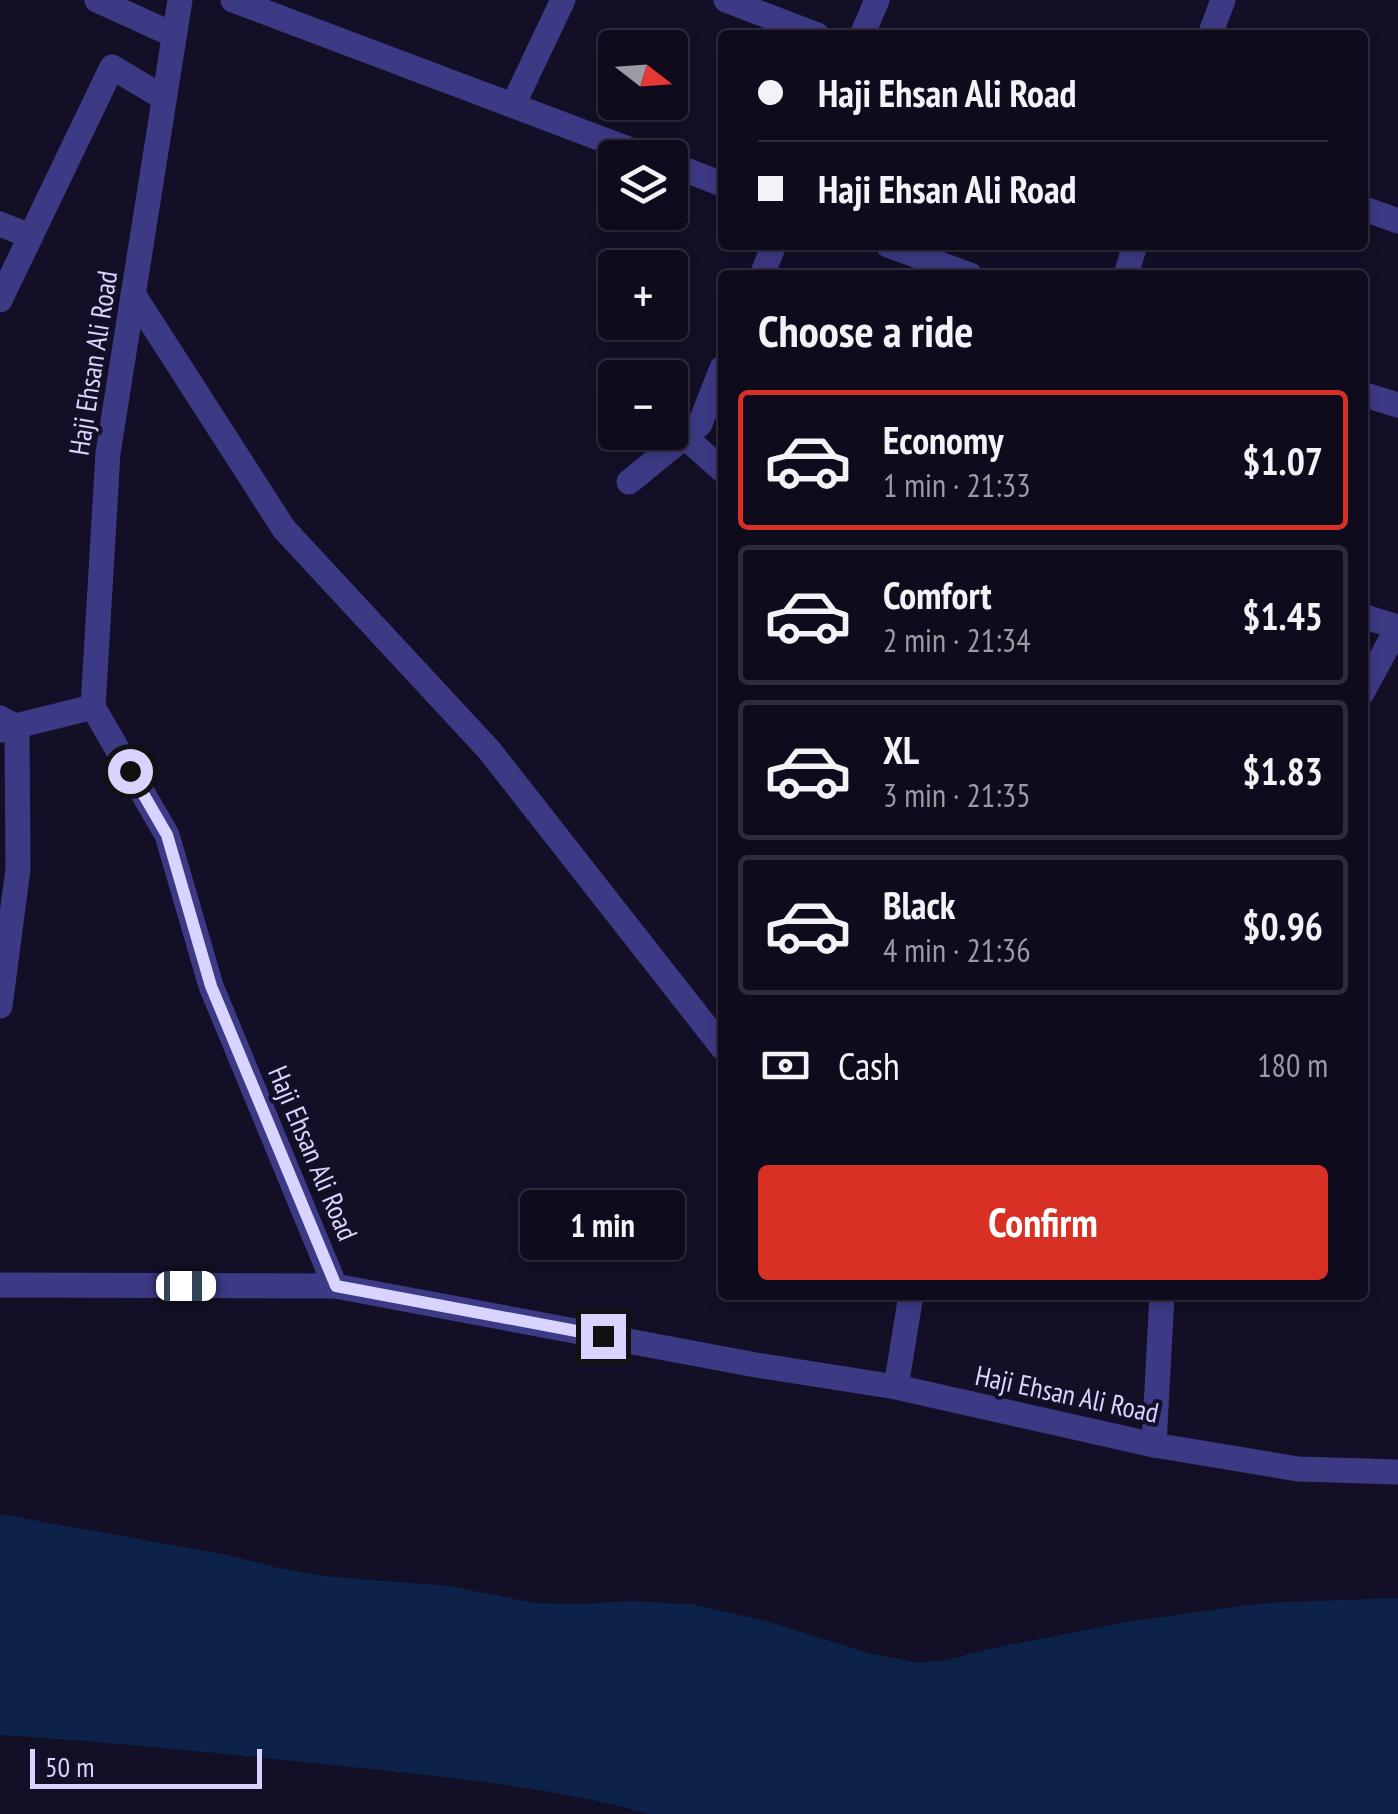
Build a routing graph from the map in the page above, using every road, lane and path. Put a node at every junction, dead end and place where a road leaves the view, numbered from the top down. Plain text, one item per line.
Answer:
1 (97, 0) edge
2 (180, 0) edge
3 (233, 0) edge
4 (563, 0) edge
5 (726, 0) edge
6 (877, 0) edge
7 (1222, 0) edge
8 (804, 30) edge
9 (864, 30) edge
10 (1212, 30) edge
11 (174, 35) junction
12 (164, 98) junction
13 (513, 105) junction
14 (605, 140) edge
15 (688, 171) edge
16 (718, 182) edge
17 (1368, 210) edge
18 (1398, 221) edge
19 (0, 224) edge
20 (30, 236) junction
21 (902, 250) edge
22 (956, 270) edge
23 (133, 294) junction
24 (0, 300) edge
25 (718, 378) edge
26 (1368, 396) edge
27 (1398, 405) edge
28 (688, 433) edge
29 (688, 440) edge
30 (668, 450) edge
31 (718, 466) edge
32 (630, 482) dead end
33 (1368, 618) edge
34 (1398, 627) edge
35 (1368, 682) edge
36 (93, 707) junction
37 (6, 725) edge
38 (8, 892) edge
39 (0, 1006) edge
40 (718, 1042) edge
41 (0, 1285) edge
42 (336, 1286) junction
43 (910, 1300) edge
44 (1162, 1300) edge
45 (896, 1387) junction
46 (1154, 1444) junction
47 (1398, 1472) edge

1 - 11 street
2 - 11 street, Haji Ehsan Ali Road
3 - 13 street
4 - 13 street
5 - 8 street
6 - 9 street
7 - 10 street
11 - 12 street, Haji Ehsan Ali Road
12 - 20 street
12 - 23 street, Haji Ehsan Ali Road
13 - 14 street
15 - 16 street
17 - 18 street
19 - 20 street
20 - 24 street
21 - 22 street
23 - 36 street, Haji Ehsan Ali Road
23 - 40 street
25 - 28 street
26 - 27 street
29 - 31 street
30 - 32 street
33 - 34 street
34 - 35 street
36 - 37 street
36 - 42 street, Haji Ehsan Ali Road
37 - 38 street
38 - 39 street
41 - 42 street
42 - 45 street, Haji Ehsan Ali Road
43 - 45 street
44 - 46 street
45 - 46 street, Haji Ehsan Ali Road
46 - 47 street, Haji Ehsan Ali Road

